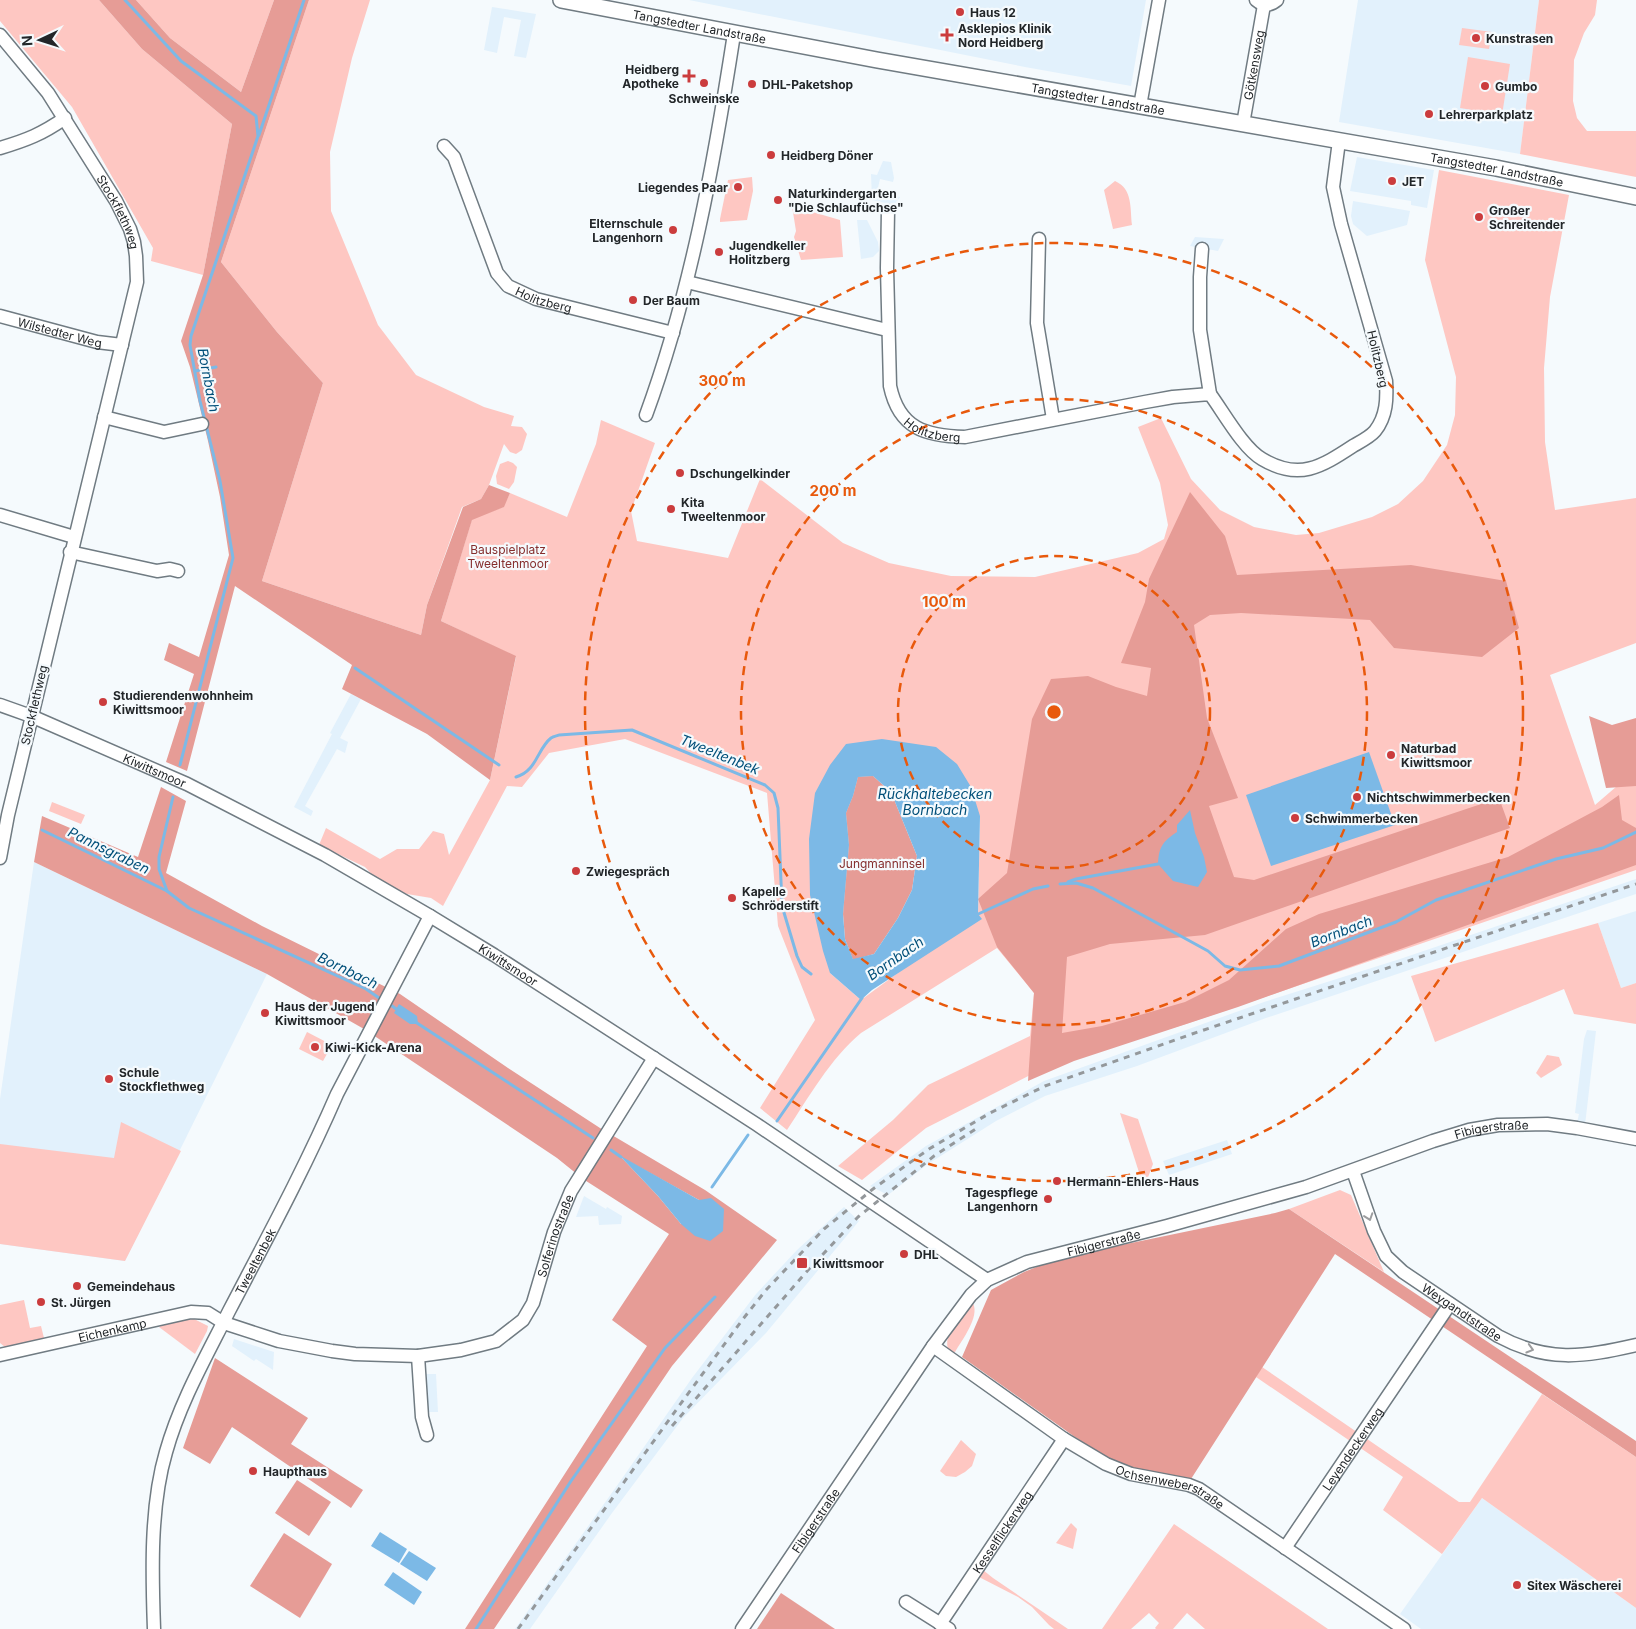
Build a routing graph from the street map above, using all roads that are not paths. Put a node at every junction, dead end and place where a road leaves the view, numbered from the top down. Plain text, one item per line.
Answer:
1 (561, 0) edge
2 (1159, 0) edge
3 (1277, 0) edge
4 (1260, 2) edge
5 (734, 34) junction
6 (0, 35) edge
7 (1140, 106) junction
8 (65, 118) junction
9 (1243, 124) junction
10 (1339, 141) junction
11 (444, 146) dead end
12 (0, 148) edge
13 (1636, 197) edge
14 (888, 211) dead end
15 (1039, 239) dead end
16 (1202, 249) dead end
17 (688, 282) junction
18 (0, 316) edge
19 (887, 330) junction
20 (673, 333) junction
21 (122, 345) junction
22 (1210, 394) junction
23 (646, 416) dead end
24 (104, 418) junction
25 (1053, 419) junction
26 (202, 424) dead end
27 (0, 515) edge
28 (74, 536) junction
29 (70, 552) junction
30 (178, 571) dead end
31 (0, 705) edge
32 (31, 716) junction
33 (0, 858) edge
34 (430, 916) junction
35 (654, 1058) junction
36 (1636, 1138) edge
37 (1353, 1171) junction
38 (987, 1280) junction
39 (1450, 1304) junction
40 (224, 1323) junction
41 (1636, 1345) edge
42 (933, 1346) junction
43 (0, 1355) edge
44 (418, 1356) junction
45 (426, 1435) dead end
46 (1064, 1439) junction
47 (1285, 1548) junction
48 (906, 1602) dead end
49 (944, 1626) edge
50 (154, 1629) edge
51 (742, 1629) edge
52 (1404, 1629) edge

1 - 5 street, Tangstedter Landstraße
2 - 7 street
3 - 4 street
4 - 9 street, Götkensweg
5 - 7 street, Tangstedter Landstraße
5 - 17 street
6 - 8 street, Stockflethweg
7 - 9 street, Tangstedter Landstraße
8 - 12 street
8 - 21 street, Stockflethweg
9 - 10 street, Tangstedter Landstraße
10 - 13 street, Tangstedter Landstraße
10 - 22 street, Holitzberg
11 - 20 street, Holitzberg
14 - 19 street, Holitzberg
15 - 25 street
16 - 22 street, Holitzberg
17 - 19 street
17 - 20 street
18 - 21 street, Wilstedter Weg
19 - 25 street, Holitzberg
20 - 23 street
21 - 24 street, Stockflethweg
22 - 25 street, Holitzberg
24 - 26 street
24 - 28 street, Stockflethweg
27 - 28 street
28 - 29 street, Stockflethweg
29 - 30 street
29 - 32 street, Stockflethweg
31 - 32 street, Kiwittsmoor
32 - 33 street, Stockflethweg
32 - 34 street, Kiwittsmoor
34 - 35 street, Kiwittsmoor
34 - 40 street, Tweeltenbek
35 - 38 street, Kiwittsmoor
35 - 44 street, Solferinostraße
36 - 37 street, Fibigerstraße
37 - 38 street, Fibigerstraße
37 -> 39 street, Weygandtstraße
38 - 42 street, Fibigerstraße
39 -> 41 street, Weygandtstraße
39 - 47 street, Leyendeckerweg
40 - 43 street, Eichenkamp
40 - 44 street, Solferinostraße
40 - 50 street, Tweeltenbek
42 - 46 street, Ochsenweberstraße
42 - 51 street, Fibigerstraße
44 - 45 street
46 - 47 street, Ochsenweberstraße
46 - 49 street, Kesselflickerweg
47 - 52 street, Ochsenweberstraße
48 - 49 street, Kesselflickerweg

